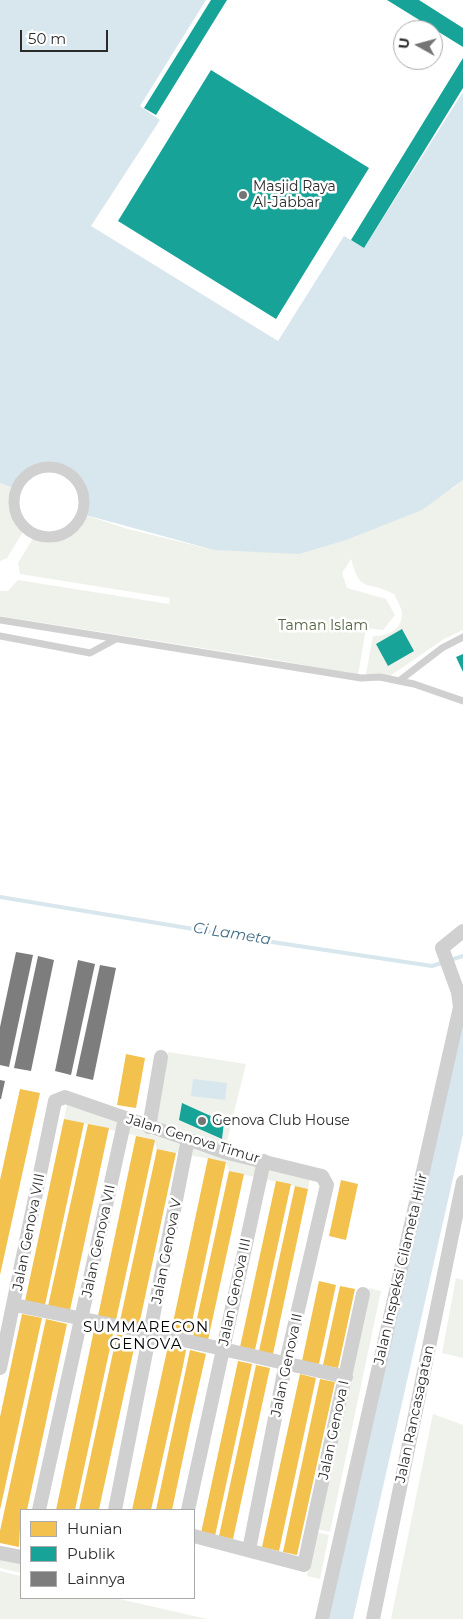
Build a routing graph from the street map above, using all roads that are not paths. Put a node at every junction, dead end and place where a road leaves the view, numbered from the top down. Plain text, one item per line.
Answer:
1 (15, 513) joint
2 (0, 620) edge
3 (0, 636) edge
4 (463, 637) edge
5 (116, 639) junction
6 (399, 681) junction
7 (463, 701) edge
8 (463, 931) edge
9 (161, 1057) dead end
10 (60, 1098) joint
11 (125, 1119) junction
12 (148, 1127) junction
13 (188, 1139) junction
14 (264, 1161) junction
15 (327, 1180) joint
16 (463, 1182) edge
17 (459, 1215) edge
18 (363, 1294) dead end
19 (14, 1305) junction
20 (83, 1318) junction
21 (152, 1333) junction
22 (222, 1348) junction
23 (286, 1362) junction
24 (0, 1368) edge
25 (346, 1377) junction
26 (39, 1509) edge
27 (115, 1509) edge
28 (188, 1509) edge
29 (195, 1536) edge
30 (248, 1550) junction
31 (0, 1553) edge
32 (20, 1557) edge
33 (322, 1619) edge
34 (372, 1619) edge

1 - 1 street
2 - 5 lane
3 - 5 lane
4 - 6 lane
5 - 6 lane
6 - 7 lane
8 - 33 street, Jalan Inspeksi Cilameta Hilir
9 - 12 street
10 - 11 street, Jalan Genova Timur
10 - 19 street, Jalan Genova VIII
11 - 12 street, Jalan Genova Timur
11 - 20 street, Jalan Genova VII
12 - 13 street, Jalan Genova Timur
13 - 14 street, Jalan Genova Timur
13 - 21 street, Jalan Genova V
14 - 15 street, Jalan Genova Timur
14 - 22 street, Jalan Genova III
15 - 23 street, Jalan Genova II
16 - 17 street, Jalan Rancasagatan
17 - 34 street, Jalan Rancasagatan
18 - 25 street, Jalan Genova I
19 - 20 street
19 - 24 street, Jalan Genova VIII
20 - 21 street
20 - 26 street, Jalan Genova VII
21 - 22 street
21 - 27 street, Jalan Genova V
22 - 23 street
22 - 28 street, Jalan Genova III
23 - 25 street
23 - 30 street, Jalan Genova II
25 - 30 street, Jalan Genova I
29 - 30 street
31 - 32 street

